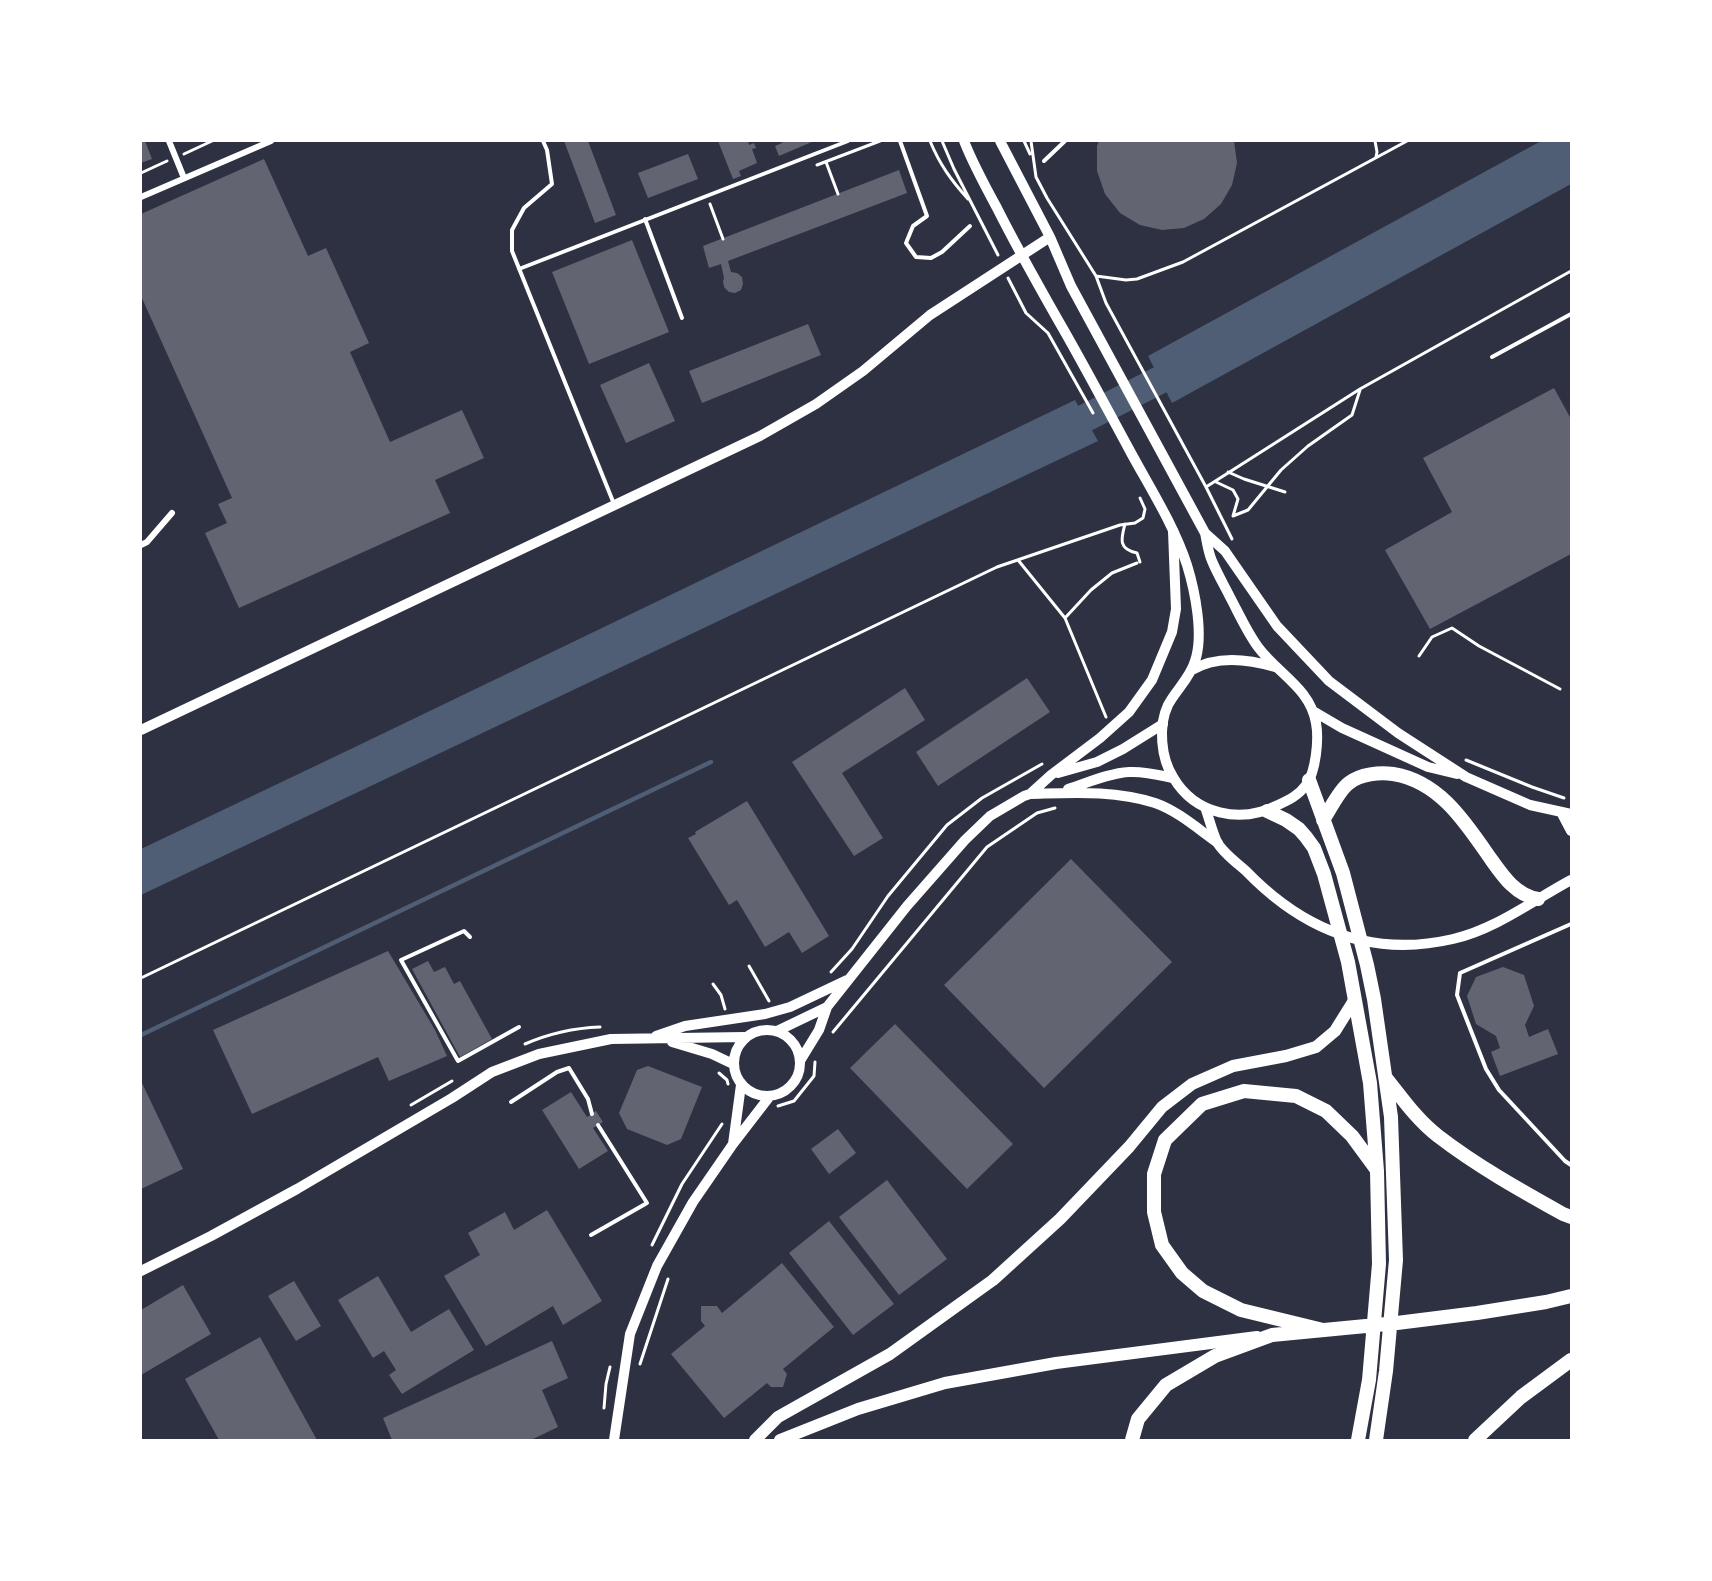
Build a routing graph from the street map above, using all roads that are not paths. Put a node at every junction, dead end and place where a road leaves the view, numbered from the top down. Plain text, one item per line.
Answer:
1 (169, 141) edge
2 (272, 141) edge
3 (543, 141) edge
4 (848, 141) edge
5 (900, 141) edge
6 (964, 141) edge
7 (1065, 141) edge
8 (1001, 143) edge
9 (1044, 161) dead end
10 (184, 178) junction
11 (141, 197) edge
12 (645, 219) junction
13 (970, 226) dead end
14 (1050, 237) junction
15 (1020, 255) junction
16 (519, 269) junction
17 (1571, 314) edge
18 (682, 318) dead end
19 (1491, 357) dead end
20 (615, 504) junction
21 (172, 513) dead end
22 (1173, 531) junction
23 (1205, 533) junction
24 (141, 545) edge
25 (1275, 667) junction
26 (1192, 670) junction
27 (1313, 711) junction
28 (1163, 724) junction
29 (141, 730) edge
30 (1051, 775) junction
31 (1466, 777) junction
32 (1173, 778) junction
33 (1310, 780) junction
34 (1056, 793) junction
35 (1030, 794) junction
36 (1205, 807) junction
37 (1267, 811) junction
38 (1566, 813) edge
39 (1323, 820) junction
40 (1571, 831) edge
41 (1218, 843) junction
42 (1570, 878) edge
43 (1538, 899) junction
44 (1571, 924) edge
45 (470, 937) dead end
46 (850, 978) junction
47 (1355, 999) junction
48 (827, 1008) junction
49 (519, 1027) dead end
50 (777, 1031) junction
51 (745, 1037) junction
52 (646, 1040) junction
53 (663, 1040) junction
54 (800, 1061) junction
55 (733, 1064) junction
56 (1386, 1078) junction
57 (741, 1085) junction
58 (511, 1102) dead end
59 (770, 1102) junction
60 (592, 1114) dead end
61 (598, 1125) dead end
62 (733, 1144) junction
63 (1571, 1165) edge
64 (1377, 1171) junction
65 (1571, 1217) edge
66 (591, 1235) dead end
67 (141, 1271) edge
68 (1571, 1296) edge
69 (1323, 1330) junction
70 (1272, 1335) junction
71 (1571, 1360) edge
72 (614, 1440) edge
73 (755, 1440) edge
74 (780, 1440) edge
75 (1132, 1440) edge
76 (1358, 1440) edge
77 (1376, 1440) edge
78 (1475, 1440) edge

1 - 10 street
2 - 10 street
3 - 16 lane
4 - 12 lane
5 - 13 lane
6 - 15 main road
7 - 9 lane
8 - 14 main road
10 - 11 street
12 - 16 lane
12 - 18 lane
14 - 15 main road
14 - 23 main road
15 - 20 main road
15 - 22 main road
16 - 20 lane
17 - 19 lane
20 - 29 main road
21 - 24 street
22 - 26 main road
22 - 30 main road
23 - 25 main road
23 - 31 main road
25 - 26 main road
25 - 27 main road
26 - 28 main road
27 - 31 main road
27 - 33 main road
28 - 30 main road
28 - 32 main road
30 - 35 main road
31 - 38 main road
32 - 34 main road
32 - 36 main road
33 - 37 main road
33 - 39 highway
34 - 35 main road
34 - 41 main road
35 - 46 main road
36 - 37 main road
36 - 41 main road
37 - 47 highway
38 - 40 main road
39 - 43 highway
39 - 56 highway
41 - 43 main road
42 - 43 main road
44 - 63 lane
45 - 49 lane
46 - 48 main road
46 - 52 main road
47 - 64 highway
47 - 73 main road
48 - 50 main road
48 - 54 main road
50 - 51 main road
50 - 54 main road
51 - 53 main road
51 - 55 main road
52 - 53 main road
52 - 67 main road
53 - 55 main road
54 - 59 main road
55 - 57 main road
56 - 65 highway
56 - 77 highway
57 - 59 main road
57 - 62 main road
58 - 60 lane
59 - 62 main road
61 - 66 lane
62 - 72 main road
64 - 69 highway
64 - 76 highway
68 - 69 highway
69 - 70 highway
70 - 74 main road
70 - 75 highway
71 - 78 highway

